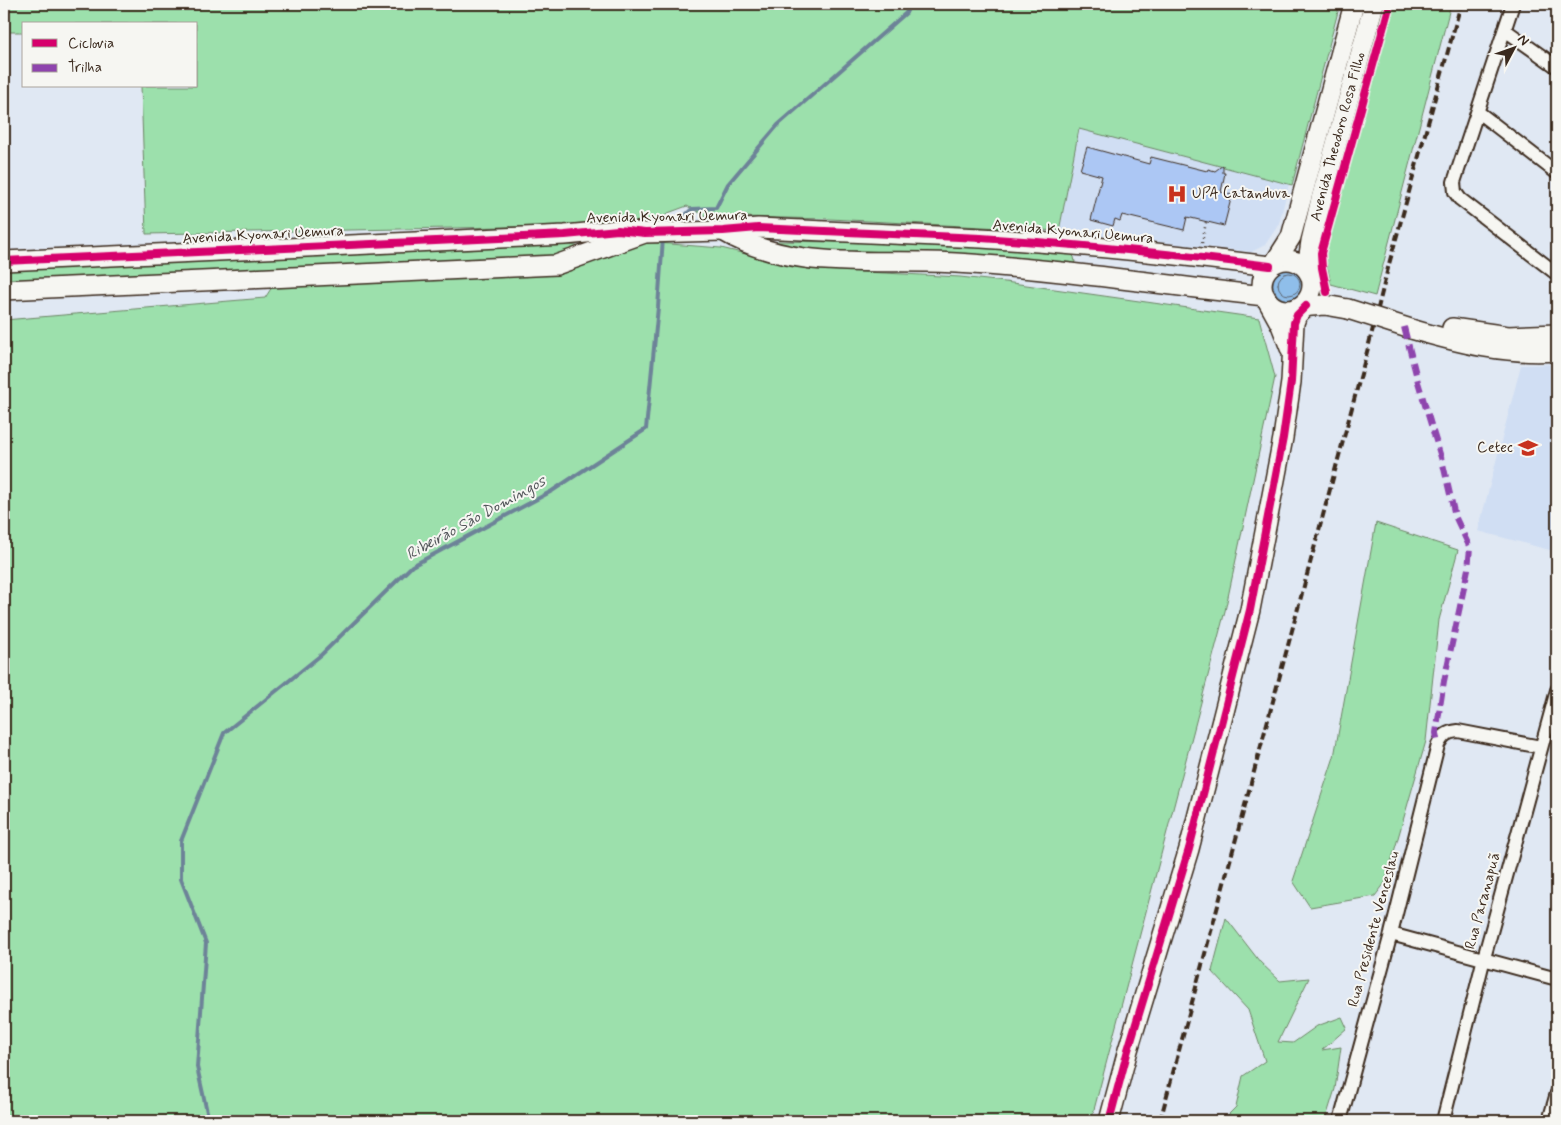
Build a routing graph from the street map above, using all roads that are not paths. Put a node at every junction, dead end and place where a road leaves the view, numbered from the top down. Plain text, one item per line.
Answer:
1 (1354, 4) edge
2 (1374, 4) edge
3 (1513, 4) edge
4 (1505, 30) junction
5 (1557, 67) edge
6 (1478, 112) junction
7 (1557, 173) edge
8 (723, 231) junction
9 (645, 233) junction
10 (1101, 247) junction
11 (4, 261) edge
12 (1273, 264) junction
13 (1557, 274) edge
14 (1095, 276) junction
15 (1310, 276) junction
16 (4, 290) edge
17 (1265, 296) junction
18 (1349, 304) junction
19 (1303, 307) junction
20 (1412, 324) junction
21 (1557, 334) edge
22 (1557, 351) edge
23 (1292, 354) junction
24 (1557, 690) edge
25 (1541, 748) junction
26 (1391, 934) junction
27 (1484, 958) junction
28 (1557, 979) edge
29 (1557, 1094) edge
30 (1109, 1121) edge
31 (1340, 1121) edge
32 (1443, 1121) edge
33 (1550, 1121) edge

1 - 12 street, Avenida Theodoro Rosa Filho
2 - 15 street, Avenida Theodoro Rosa Filho
3 - 4 street
4 - 5 street
4 - 6 street
6 - 7 street
6 - 13 street
8 - 9 street, Avenida Kyonari Uemura
8 - 10 street, Avenida Kyonari Uemura
8 - 14 street, Avenida Kyonari Uemura
9 - 11 street, Avenida Kyonari Uemura
9 - 16 street, Avenida Kyonari Uemura
10 - 12 street, Avenida Kyonari Uemura
10 - 14 street
12 - 15 street
12 - 17 street
14 - 17 street, Avenida Kyonari Uemura
15 - 18 street
15 - 19 street
17 - 19 street
17 - 23 street
18 - 19 street
18 - 20 street
19 - 23 street
20 - 21 street
20 - 22 street
23 - 30 street
24 - 25 street, Rua Paranapuã
25 - 26 street, Rua Presidente Venceslau
25 - 27 street, Rua Paranapuã
26 - 27 street
26 - 31 street, Rua Presidente Venceslau
27 - 28 street
27 - 32 street, Rua Paranapuã
29 - 33 street

